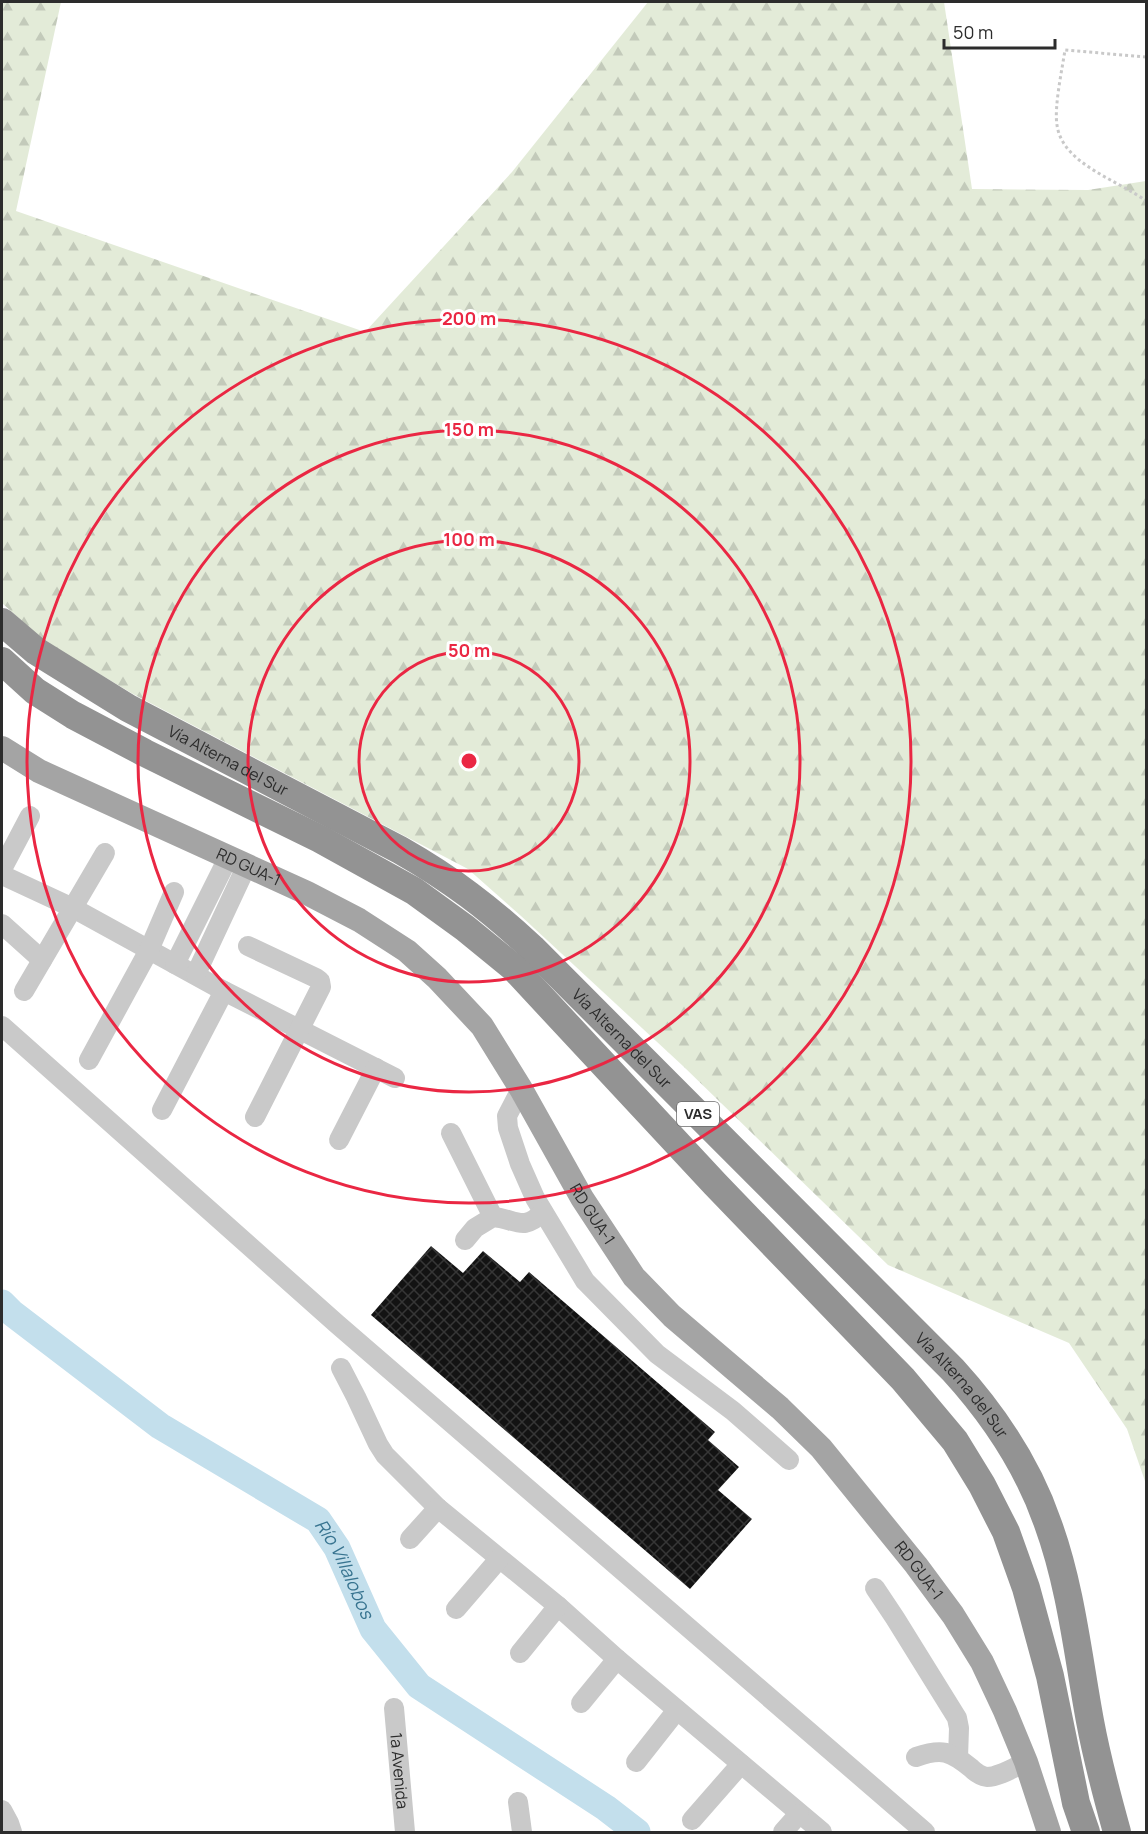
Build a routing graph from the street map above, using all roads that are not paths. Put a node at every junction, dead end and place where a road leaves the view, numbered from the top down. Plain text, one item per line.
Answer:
1 (2, 622) edge
2 (2, 661) edge
3 (2, 748) edge
4 (30, 816) dead end
5 (105, 854) dead end
6 (237, 862) junction
7 (2, 869) edge
8 (2, 875) edge
9 (174, 892) dead end
10 (73, 908) junction
11 (2, 924) edge
12 (248, 946) dead end
13 (149, 950) junction
14 (42, 960) junction
15 (175, 964) junction
16 (196, 974) junction
17 (24, 991) dead end
18 (224, 991) junction
19 (2, 1026) edge
20 (300, 1028) junction
21 (89, 1060) dead end
22 (376, 1068) junction
23 (395, 1078) dead end
24 (521, 1089) junction
25 (162, 1110) dead end
26 (255, 1117) dead end
27 (451, 1133) dead end
28 (339, 1140) dead end
29 (543, 1212) junction
30 (493, 1217) junction
31 (465, 1240) dead end
32 (340, 1368) dead end
33 (789, 1461) dead end
34 (438, 1508) junction
35 (410, 1539) dead end
36 (499, 1559) junction
37 (875, 1588) dead end
38 (558, 1606) junction
39 (456, 1609) dead end
40 (520, 1653) dead end
41 (617, 1659) junction
42 (581, 1703) dead end
43 (394, 1708) dead end
44 (677, 1710) junction
45 (916, 1757) dead end
46 (958, 1758) junction
47 (636, 1762) dead end
48 (1026, 1762) junction
49 (741, 1764) junction
50 (518, 1802) dead end
51 (2, 1810) edge
52 (800, 1814) junction
53 (692, 1820) dead end
54 (12, 1833) edge
55 (405, 1833) edge
56 (522, 1833) edge
57 (783, 1833) edge
58 (822, 1833) edge
59 (926, 1833) edge
60 (1049, 1833) edge
61 (1086, 1833) edge
62 (1117, 1833) edge

1 - 62 highway, Vía Alterna del Sur / VAS
2 - 61 highway, Vía Alterna del Sur / VAS
3 - 6 main road, RD GUA-1
4 - 7 street
5 - 10 street
6 - 15 street
6 - 16 street
6 - 24 main road, RD GUA-1
8 - 10 street
9 - 13 street
10 - 13 street
10 - 14 street
11 - 14 street
12 - 20 street
13 - 15 street
13 - 21 street
14 - 17 street
15 - 16 street
16 - 18 street
18 - 20 street
18 - 25 street
19 - 59 street
20 - 22 street
20 - 26 street
22 - 23 street
22 - 28 street
24 - 29 street
24 - 48 main road, RD GUA-1
27 - 30 street
29 - 30 street
29 - 33 street
30 - 31 street
32 - 34 street
34 - 35 street
34 - 36 street
36 - 38 street
36 - 39 street
37 - 46 street
38 - 40 street
38 - 41 street
41 - 42 street
41 - 44 street
43 - 55 street, 1a Avenida
44 - 47 street
44 - 49 street
45 - 46 street
46 - 48 street
48 - 60 main road, RD GUA-1
49 - 52 street
49 - 53 street
50 - 56 street
51 - 54 street
52 - 57 street
52 - 58 street

